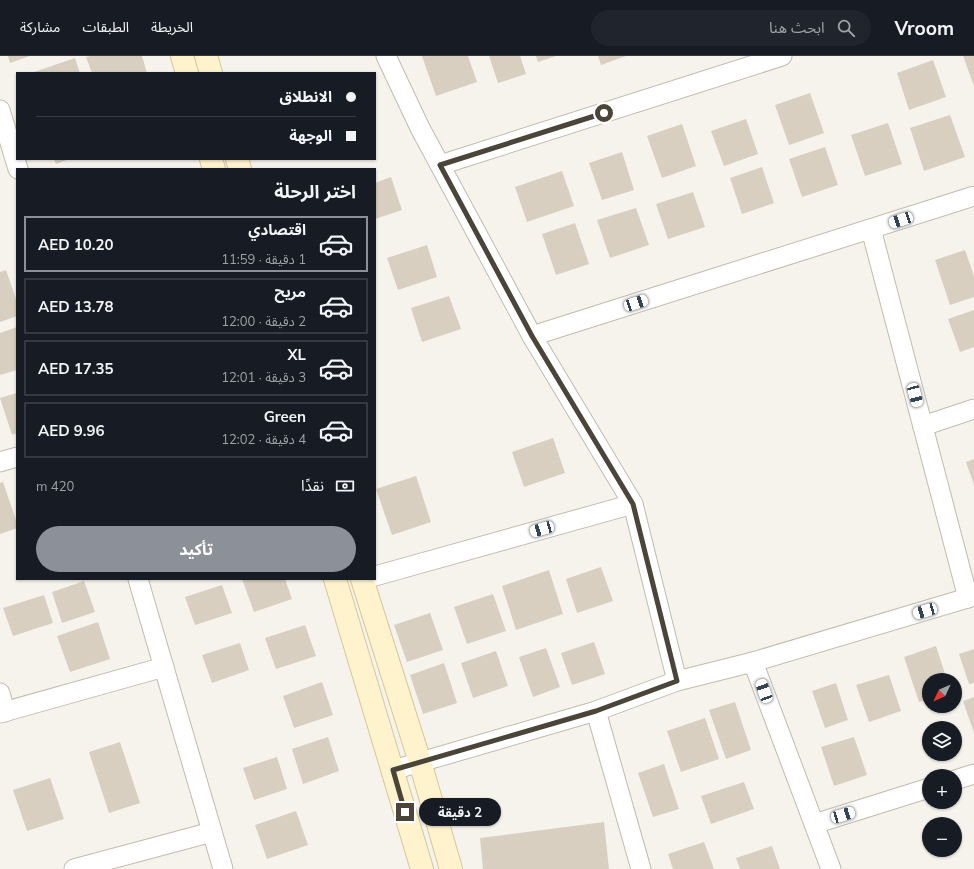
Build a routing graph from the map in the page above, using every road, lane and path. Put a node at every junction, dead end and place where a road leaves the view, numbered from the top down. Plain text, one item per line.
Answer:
1 (182, 56) edge
2 (206, 56) edge
3 (386, 56) edge
4 (782, 56) edge
5 (187, 72) edge
6 (211, 72) edge
7 (1, 119) edge
8 (440, 165) junction
9 (18, 168) edge
10 (974, 196) edge
11 (872, 229) junction
12 (532, 336) junction
13 (974, 409) edge
14 (923, 426) junction
15 (16, 457) edge
16 (0, 462) edge
17 (633, 504) junction
18 (376, 576) edge
19 (138, 580) edge
20 (335, 580) edge
21 (363, 580) edge
22 (971, 597) edge
23 (753, 662) junction
24 (164, 667) junction
25 (677, 681) junction
26 (0, 693) edge
27 (596, 711) junction
28 (3, 713) edge
29 (420, 762) junction
30 (393, 770) junction
31 (974, 774) edge
32 (962, 778) edge
33 (922, 790) edge
34 (814, 824) junction
35 (212, 832) junction
36 (74, 869) edge
37 (223, 869) edge
38 (422, 869) edge
39 (451, 869) edge
40 (642, 869) edge
41 (831, 869) edge

1 - 5 street
2 - 6 street
3 - 8 street
4 - 8 street
7 - 9 street
8 - 12 street
10 - 11 street
11 - 12 street
11 - 14 street
12 - 17 street
13 - 14 street
14 - 22 street
15 - 16 street
17 - 18 street
17 - 25 street
19 - 24 street
20 - 30 street
21 - 29 street
22 - 23 street
23 - 25 street
23 - 34 street
24 - 28 street
24 - 35 street
25 - 27 street
26 - 28 street
27 - 29 street
27 - 40 street
29 - 30 street
29 - 39 street
30 - 38 street
31 - 32 street
33 - 34 street
34 - 41 street
35 - 36 street
35 - 37 street

